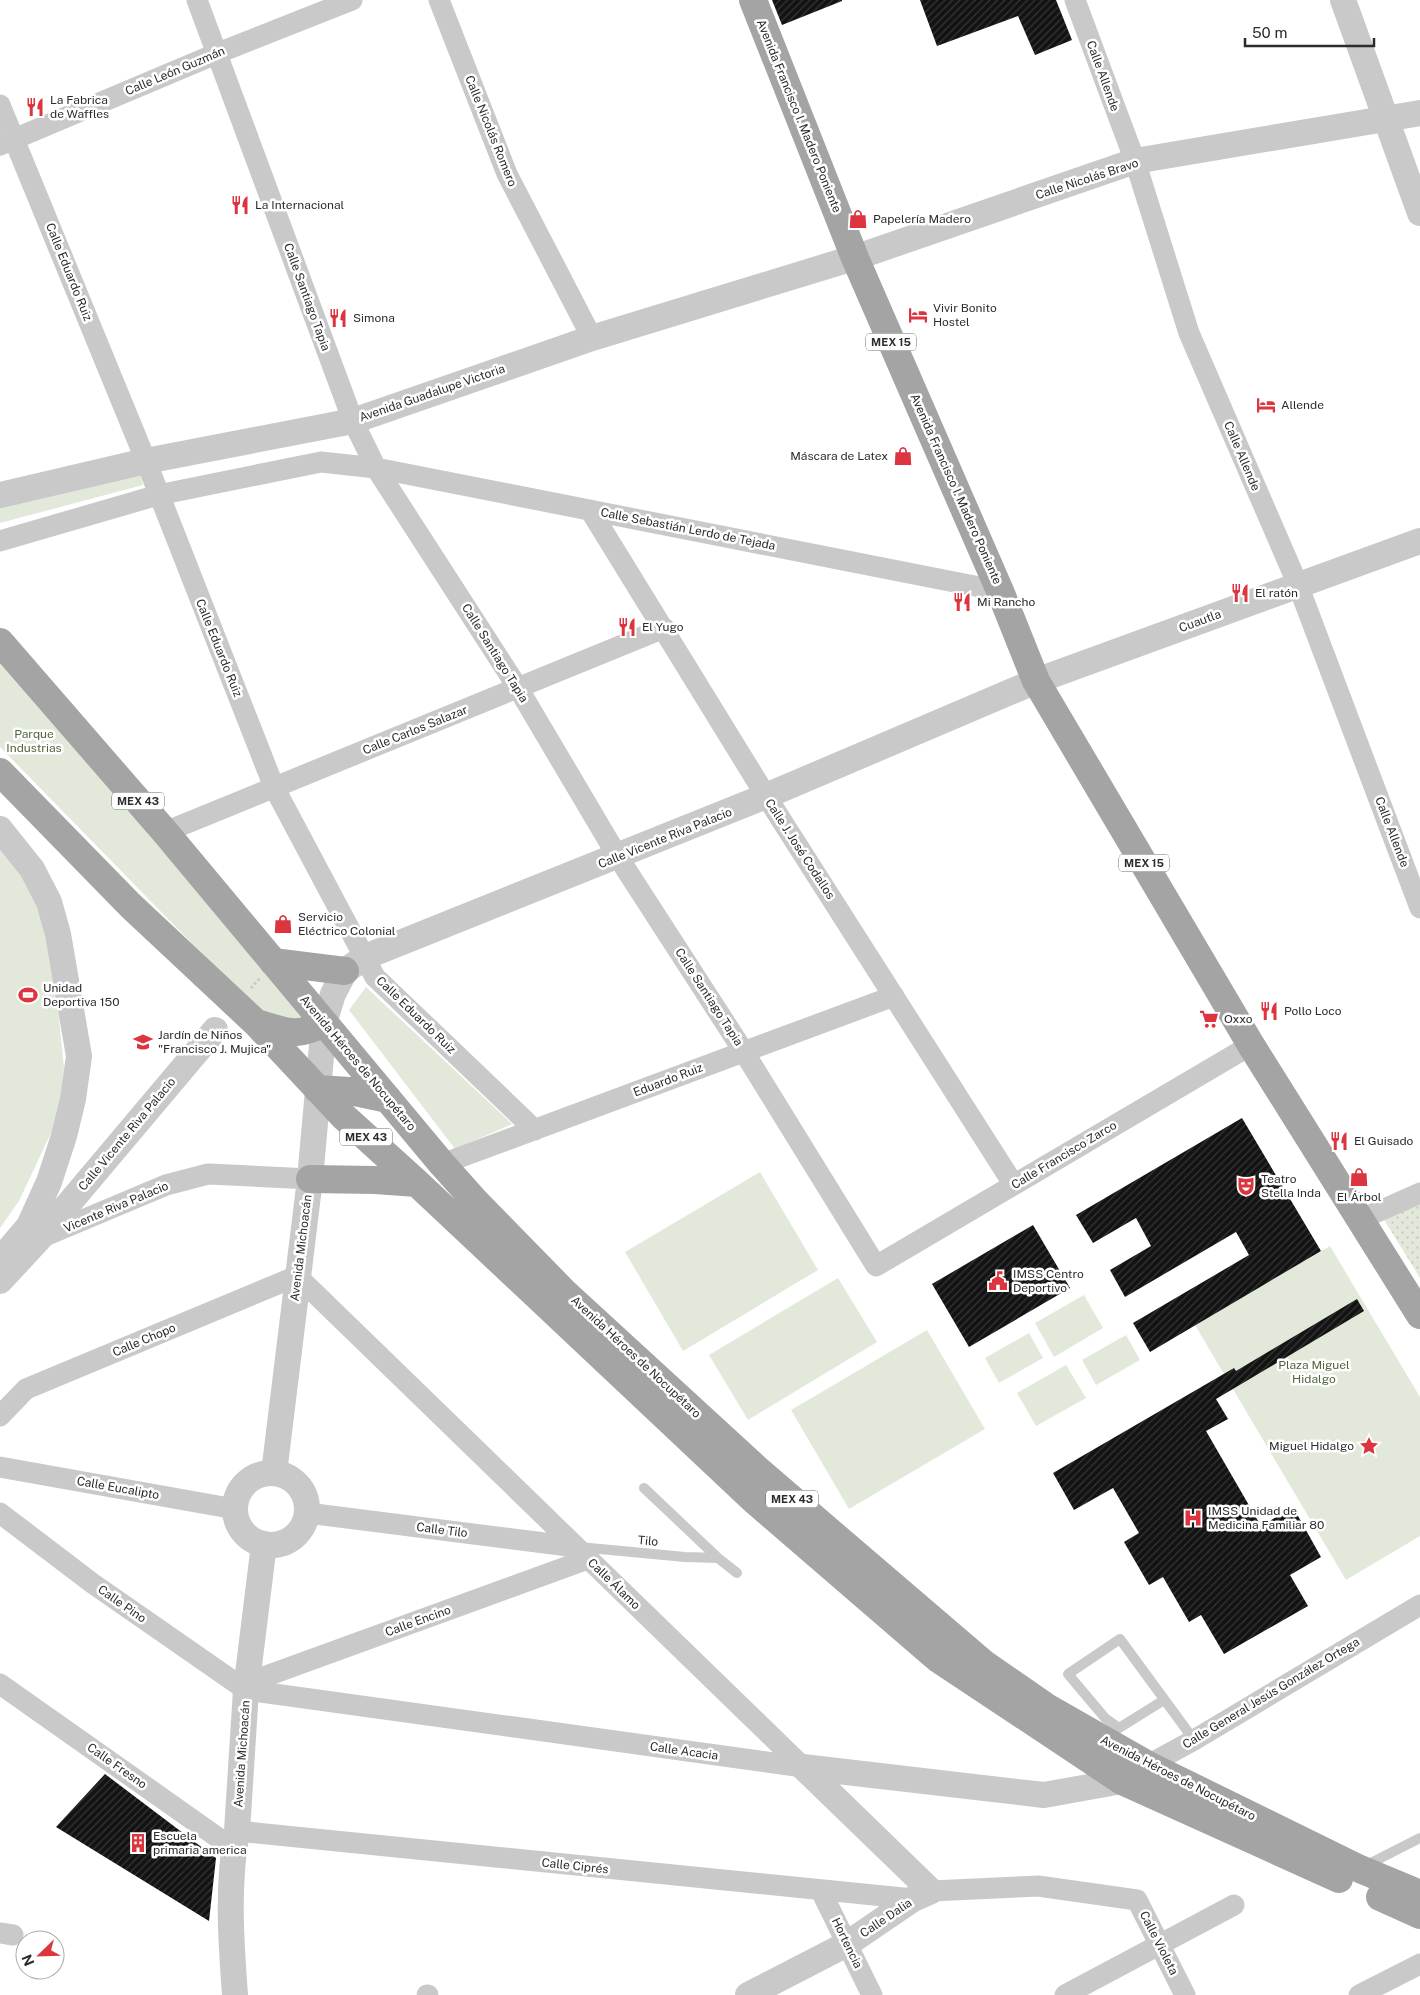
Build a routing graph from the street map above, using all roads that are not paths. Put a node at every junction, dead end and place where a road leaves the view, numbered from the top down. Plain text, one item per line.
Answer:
1 (197, 0) edge
2 (352, 0) edge
3 (439, 0) edge
4 (753, 0) edge
5 (1075, 0) edge
6 (1343, 0) edge
7 (218, 53) junction
8 (0, 105) edge
9 (1420, 113) edge
10 (1386, 119) junction
11 (7, 142) edge
12 (1135, 162) junction
13 (1420, 213) edge
14 (855, 258) junction
15 (592, 338) junction
16 (353, 421) junction
17 (146, 462) junction
18 (376, 468) junction
19 (0, 495) edge
20 (158, 495) junction
21 (590, 510) junction
22 (0, 541) edge
23 (1420, 541) edge
24 (1298, 585) junction
25 (1000, 591) junction
26 (664, 628) junction
27 (0, 642) edge
28 (1036, 681) junction
29 (518, 688) junction
30 (0, 772) edge
31 (274, 787) junction
32 (766, 796) junction
33 (0, 829) edge
34 (165, 832) junction
35 (618, 857) junction
36 (1420, 908) edge
37 (273, 962) junction
38 (355, 964) junction
39 (894, 996) junction
40 (256, 1023) junction
41 (324, 1023) junction
42 (215, 1030) dead end
43 (1251, 1045) junction
44 (744, 1052) junction
45 (317, 1089) junction
46 (388, 1098) junction
47 (535, 1130) junction
48 (442, 1164) junction
49 (310, 1179) junction
50 (417, 1183) junction
51 (1014, 1185) junction
52 (1420, 1193) edge
53 (1359, 1220) junction
54 (39, 1239) junction
55 (6, 1263) edge
56 (876, 1266) joint
57 (297, 1276) junction
58 (0, 1281) edge
59 (1420, 1315) edge
60 (0, 1416) edge
61 (0, 1467) edge
62 (274, 1473) junction
63 (644, 1488) dead end
64 (235, 1509) junction
65 (0, 1513) edge
66 (307, 1513) junction
67 (264, 1544) junction
68 (582, 1553) junction
69 (718, 1558) junction
70 (737, 1573) dead end
71 (1420, 1605) edge
72 (0, 1684) edge
73 (246, 1687) junction
74 (1164, 1700) junction
75 (1194, 1740) junction
76 (1148, 1765) junction
77 (803, 1767) junction
78 (1122, 1781) junction
79 (1420, 1838) edge
80 (235, 1840) junction
81 (1360, 1869) junction
82 (1411, 1888) edge
83 (821, 1891) junction
84 (922, 1895) junction
85 (1234, 1905) dead end
86 (1420, 1915) edge
87 (847, 1944) junction
88 (1159, 1946) junction
89 (1420, 1964) edge
90 (235, 1995) edge
91 (748, 1995) edge
92 (872, 1995) edge
93 (1065, 1995) edge
94 (1185, 1995) edge
95 (1358, 1995) edge

1 - 7 street, Calle Santiago Tapia
2 - 7 street, Calle León Guzmán
3 - 15 street, Calle Nicolás Romero
4 - 14 main road, Avenida Francisco I. Madero Poniente / MEX 15
5 - 12 street, Calle Allende
6 - 10 street
7 - 11 street, Calle León Guzmán
7 - 16 street, Calle Santiago Tapia
8 - 11 street, Calle Eduardo Ruiz
9 - 10 street, Calle Nicolás Bravo
10 - 12 street, Calle Nicolás Bravo
10 - 13 street
11 - 17 street, Calle Eduardo Ruiz
12 - 14 street, Calle Nicolás Bravo
12 - 24 street, Calle Allende
14 - 15 street, Avenida Guadalupe Victoria
14 - 25 main road, Avenida Francisco I. Madero Poniente / MEX 15
15 - 16 street, Avenida Guadalupe Victoria
16 - 17 street, Avenida Guadalupe Victoria
16 - 18 street, Calle Santiago Tapia
17 - 19 street, Avenida Guadalupe Victoria
17 - 20 street, Calle Eduardo Ruiz
18 - 20 street
18 - 21 street, Calle Sebastián Lerdo de Tejada
18 - 29 street, Calle Santiago Tapia
20 - 22 street
20 - 31 street, Calle Eduardo Ruiz
21 - 25 street, Calle Sebastián Lerdo de Tejada
21 - 26 street, Calle J. José Codallos
23 - 24 street, Cuautla
24 - 28 street, Cuautla
24 - 36 street, Calle Allende
25 - 28 main road, Avenida Francisco I. Madero Poniente / MEX 15
26 - 29 street, Calle Carlos Salazar
26 - 32 street, Calle J. José Codallos
27 - 34 main road, Avenida Héroes de Nocupétaro / MEX 43
28 - 32 street, Calle Vicente Riva Palacio
28 - 43 main road, Avenida Francisco I. Madero Poniente / MEX 15
29 - 31 street, Calle Carlos Salazar
29 - 35 street, Calle Santiago Tapia
30 - 40 main road, Avenida Héroes de Nocupétaro / MEX 43
31 - 34 street, Calle Carlos Salazar
31 - 38 street, Calle Eduardo Ruiz
32 - 35 street, Calle Vicente Riva Palacio
32 - 39 street, Calle J. José Codallos
33 - 55 street
34 - 37 main road, Avenida Héroes de Nocupétaro / MEX 43
35 - 38 street, Calle Vicente Riva Palacio
35 - 44 street, Calle Santiago Tapia
37 - 38 main road
37 - 41 main road, Avenida Héroes de Nocupétaro / MEX 43
38 - 41 street
38 - 47 street, Calle Eduardo Ruiz
39 - 44 street, Eduardo Ruiz
39 - 51 street, Calle J. José Codallos
40 - 41 main road
40 - 45 main road, Avenida Héroes de Nocupétaro / MEX 43
41 - 45 street, Avenida Michoacán
41 - 46 main road, Avenida Héroes de Nocupétaro / MEX 43
42 - 54 street, Calle Vicente Riva Palacio
43 - 51 street, Calle Francisco Zarco
43 - 53 main road, Avenida Francisco I. Madero Poniente / MEX 15
44 - 47 street, Eduardo Ruiz
44 - 56 street, Calle Santiago Tapia
45 - 46 main road
45 - 49 street, Avenida Michoacán
45 - 50 main road, Avenida Héroes de Nocupétaro / MEX 43
46 - 48 main road, Avenida Héroes de Nocupétaro / MEX 43
47 - 48 street, Eduardo Ruiz
48 - 76 main road, Avenida Héroes de Nocupétaro / MEX 43
49 - 50 main road
49 - 54 street, Vicente Riva Palacio
49 - 57 street, Avenida Michoacán
50 - 78 main road, Avenida Héroes de Nocupétaro / MEX 43
51 - 56 street, Calle Francisco Zarco
52 - 53 street
53 - 59 main road, Avenida Francisco I. Madero Poniente / MEX 15
54 - 55 street, Vicente Riva Palacio
55 - 58 street, Vicente Riva Palacio
57 - 60 street, Calle Chopo
57 - 62 street, Avenida Michoacán
57 - 68 street, Calle Álamo
61 - 64 street, Calle Eucalipto
62 - 64 street
62 - 66 street
63 - 69 lane
64 - 67 street
65 - 73 street, Calle Pino
66 - 67 street
66 - 68 street, Calle Tilo
67 - 73 street, Avenida Michoacán
68 - 69 lane, Tilo
68 - 73 street, Calle Encino
68 - 77 street, Calle Álamo
69 - 70 lane
71 - 75 street, Calle General Jesús González Ortega
72 - 80 street, Calle Fresno
73 - 77 street, Calle Acacia
73 - 80 street, Avenida Michoacán
74 - 74 lane
74 - 75 lane
75 - 76 street, Calle General Jesús González Ortega
76 - 78 street, Calle General Jesús González Ortega
76 - 81 main road, Avenida Héroes de Nocupétaro / MEX 43
77 - 78 street, Calle Acacia
77 - 84 street, Calle Álamo
78 - 86 main road, Avenida Héroes de Nocupétaro / MEX 43
79 - 81 lane
80 - 83 street, Calle Ciprés
80 - 90 street, Avenida Michoacán
81 - 82 main road, Avenida Héroes de Nocupétaro / MEX 43
83 - 84 street, Calle Ciprés
83 - 87 street, Hortencia
84 - 87 street, Calle Dalia
84 - 88 street, Calle Violeta
85 - 88 street
87 - 91 street, Calle Dalia
87 - 92 street, Hortencia
88 - 93 street
88 - 94 street, Calle Violeta
89 - 95 street

